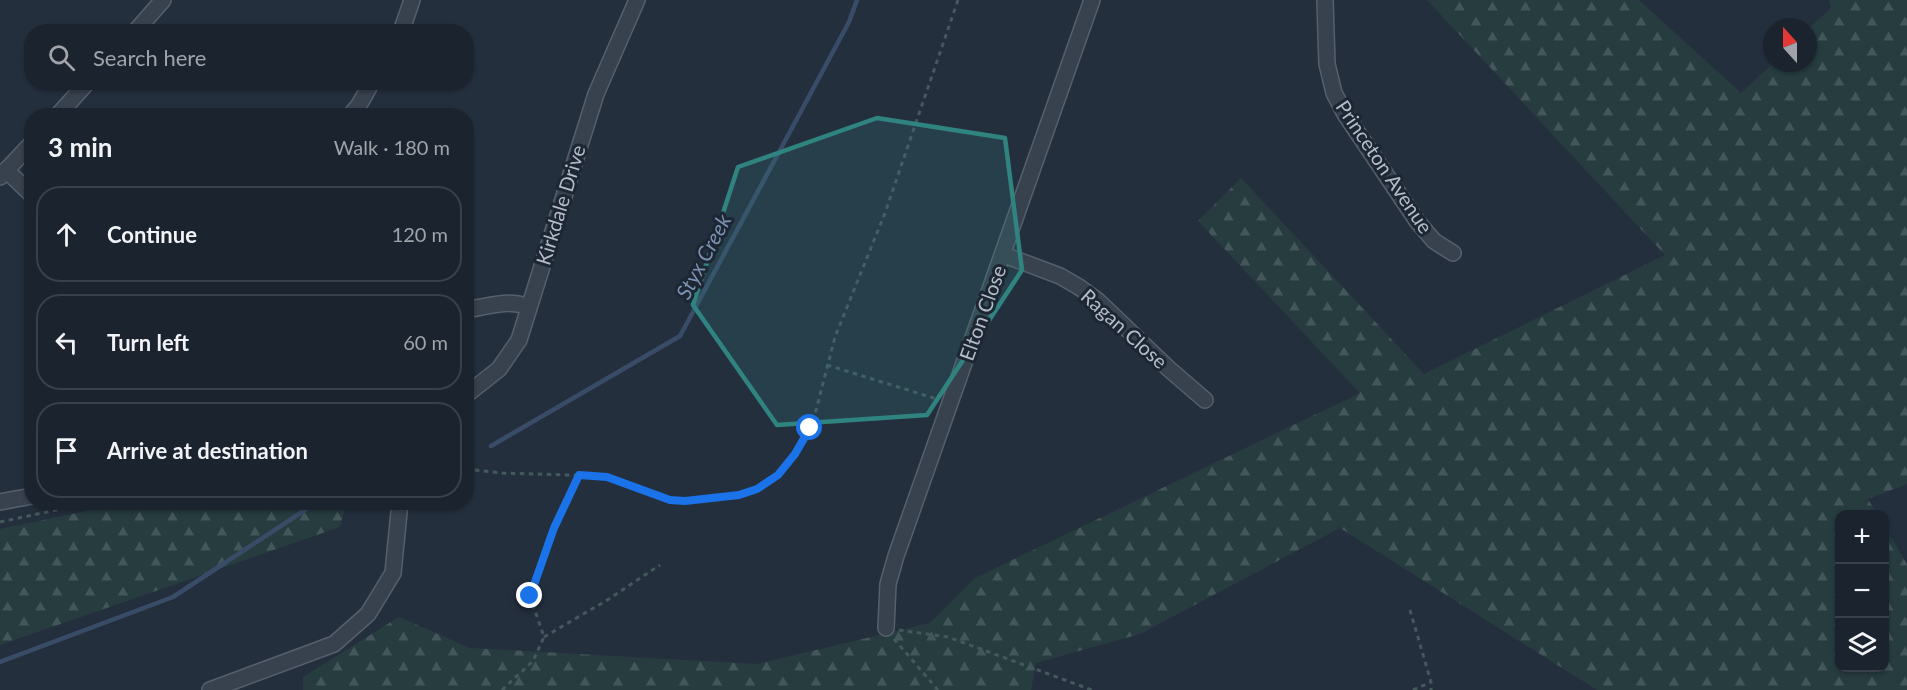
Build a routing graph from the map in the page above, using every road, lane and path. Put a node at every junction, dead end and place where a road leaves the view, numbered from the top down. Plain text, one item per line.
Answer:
1 (163, 0) edge
2 (412, 0) edge
3 (637, 0) edge
4 (958, 0) edge
5 (1092, 0) edge
6 (1325, 0) edge
7 (142, 24) edge
8 (404, 24) edge
9 (81, 90) edge
10 (367, 90) edge
11 (64, 108) edge
12 (357, 108) edge
13 (24, 152) edge
14 (3, 174) edge
15 (24, 189) edge
16 (1453, 253) dead end
17 (1004, 255) junction
18 (474, 308) edge
19 (529, 308) junction
20 (827, 365) junction
21 (474, 389) edge
22 (939, 400) dead end
23 (1205, 400) dead end
24 (474, 470) edge
25 (579, 475) junction
26 (24, 498) edge
27 (0, 502) edge
28 (56, 510) edge
29 (399, 510) edge
30 (0, 522) edge
31 (660, 565) dead end
32 (1410, 610) dead end
33 (886, 628) junction
34 (544, 638) junction
35 (1431, 682) junction
36 (210, 690) edge
37 (502, 690) edge
38 (938, 690) edge
39 (1092, 690) edge
40 (1413, 690) edge
41 (1431, 690) edge

1 - 7 street
2 - 8 street
3 - 19 street, Kirkdale Drive
4 - 20 path
5 - 17 street, Elton Close
6 - 16 street, Princeton Avenue
9 - 11 street
10 - 12 street
13 - 14 street
14 - 15 street
17 - 23 street, Ragan Close
17 - 33 street, Elton Close
18 - 19 street
19 - 21 street, Kirkdale Drive
20 - 22 path
20 - 25 path
24 - 25 path
25 - 34 path
26 - 27 street
28 - 30 path
29 - 36 street
31 - 34 path
32 - 35 path
33 - 38 path
33 - 39 path
34 - 37 path
35 - 40 path
35 - 41 path

